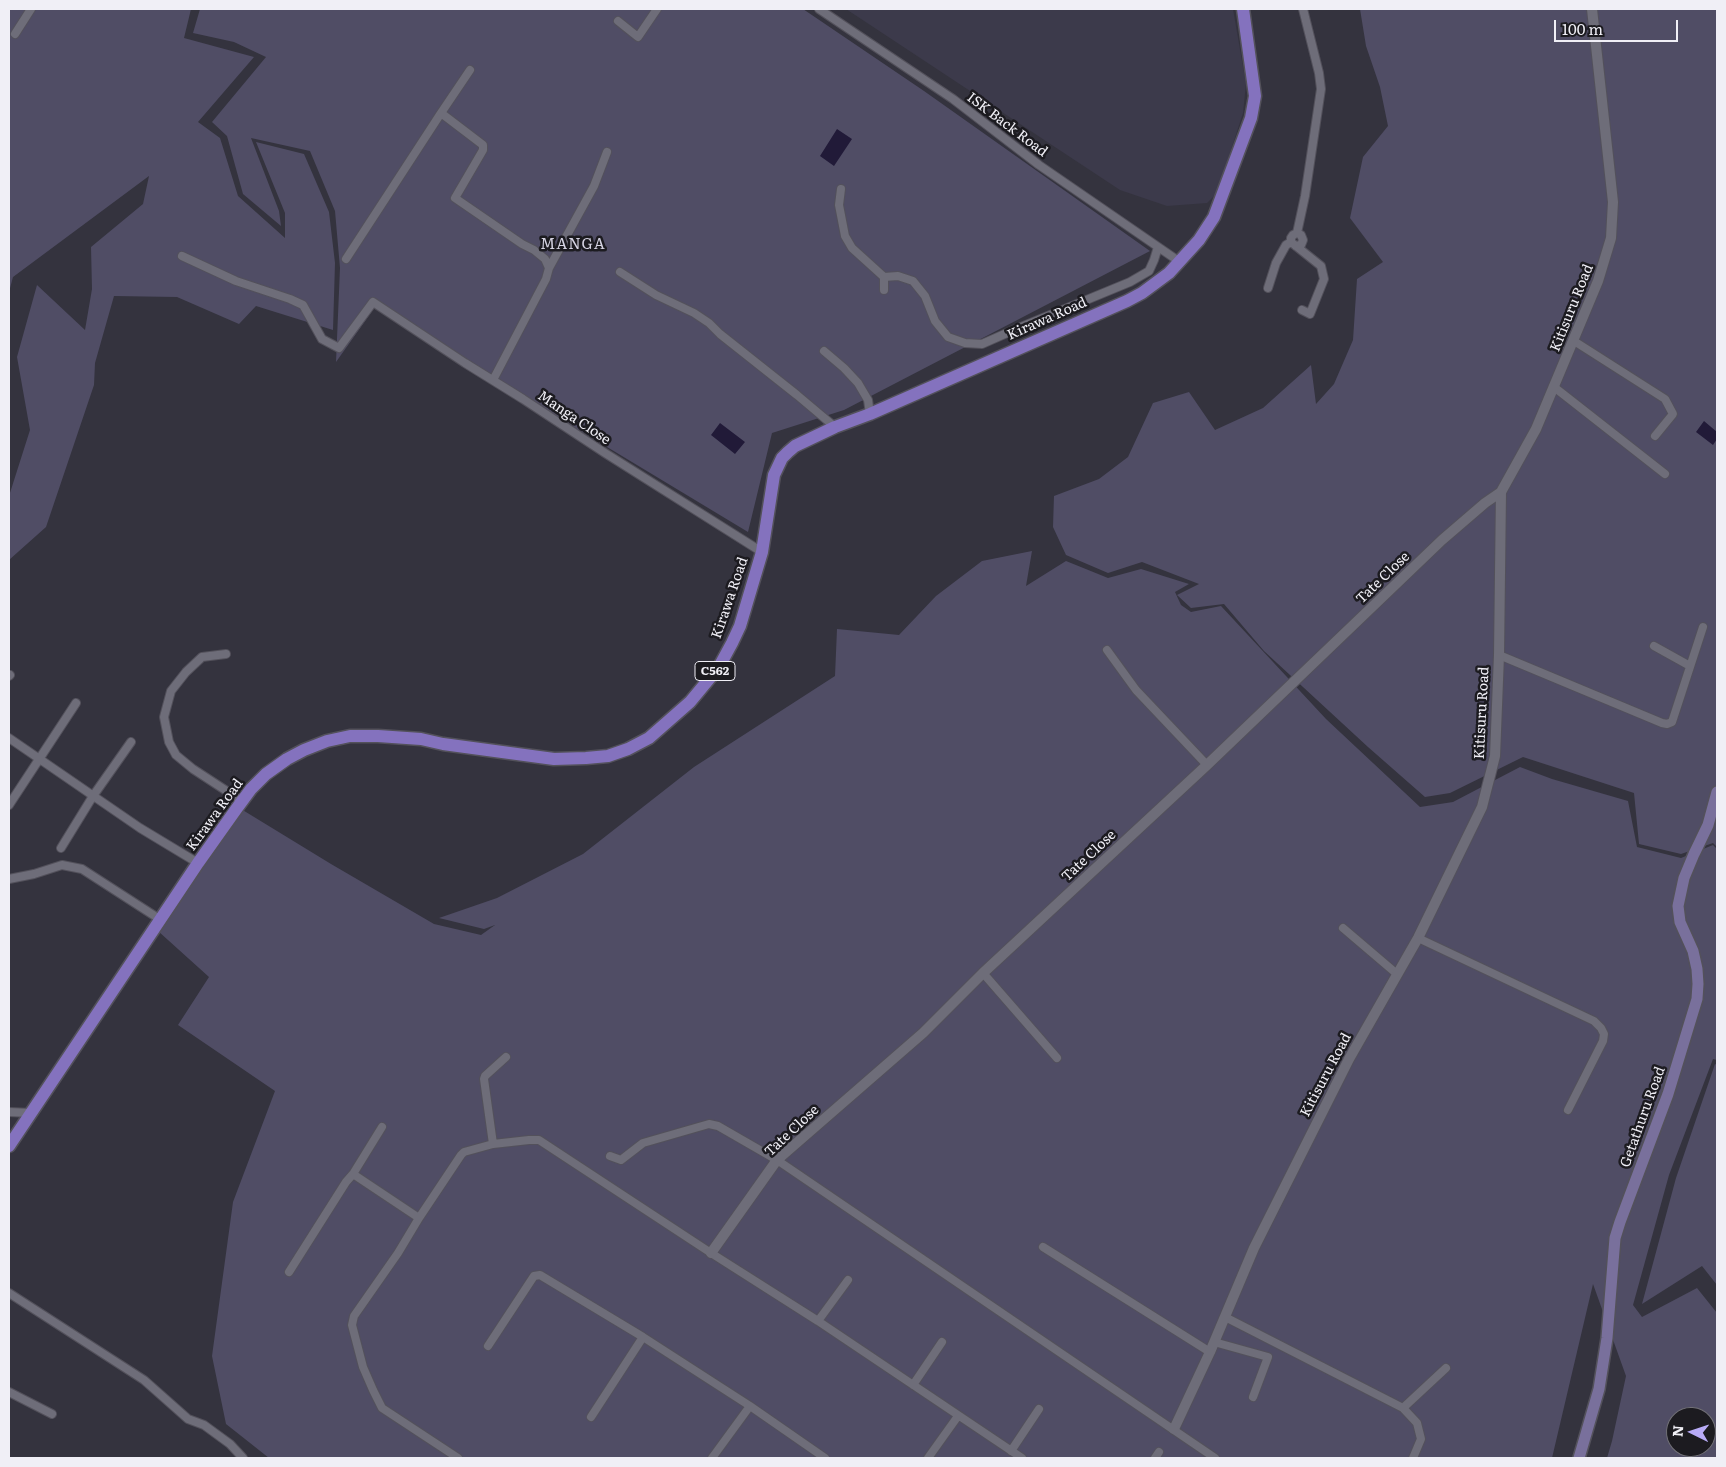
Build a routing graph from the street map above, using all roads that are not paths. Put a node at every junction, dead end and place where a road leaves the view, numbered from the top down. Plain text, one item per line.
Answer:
1 (31, 9) edge
2 (657, 9) edge
3 (818, 9) edge
4 (1243, 9) edge
5 (1303, 9) edge
6 (1592, 9) edge
7 (618, 21) dead end
8 (15, 34) dead end
9 (470, 70) dead end
10 (441, 113) junction
11 (607, 152) dead end
12 (841, 189) dead end
13 (1294, 244) junction
14 (1158, 247) junction
15 (182, 256) dead end
16 (346, 259) dead end
17 (1180, 262) junction
18 (549, 268) junction
19 (620, 272) dead end
20 (884, 277) junction
21 (1268, 288) dead end
22 (884, 290) dead end
23 (1302, 310) dead end
24 (1574, 340) junction
25 (824, 351) dead end
26 (493, 380) junction
27 (1554, 387) junction
28 (870, 414) junction
29 (835, 427) junction
30 (1654, 436) dead end
31 (1664, 474) dead end
32 (1501, 492) junction
33 (762, 552) junction
34 (1703, 627) dead end
35 (1654, 646) dead end
36 (1107, 650) dead end
37 (226, 654) dead end
38 (1499, 654) junction
39 (1690, 666) junction
40 (76, 703) dead end
41 (9, 738) edge
42 (131, 742) dead end
43 (39, 759) junction
44 (1207, 765) junction
45 (1717, 792) edge
46 (94, 796) junction
47 (242, 801) junction
48 (9, 805) edge
49 (61, 848) dead end
50 (198, 863) junction
51 (9, 879) edge
52 (160, 920) junction
53 (1342, 928) dead end
54 (1418, 938) junction
55 (983, 973) junction
56 (1397, 974) junction
57 (506, 1057) dead end
58 (1057, 1058) dead end
59 (1568, 1110) dead end
60 (9, 1112) edge
61 (31, 1113) junction
62 (382, 1127) dead end
63 (493, 1144) junction
64 (9, 1146) edge
65 (610, 1156) dead end
66 (778, 1160) junction
67 (353, 1174) junction
68 (419, 1218) junction
69 (1043, 1247) dead end
70 (711, 1253) junction
71 (289, 1272) dead end
72 (848, 1280) dead end
73 (9, 1293) edge
74 (1225, 1317) junction
75 (818, 1321) junction
76 (643, 1337) junction
77 (942, 1342) dead end
78 (1214, 1342) junction
79 (488, 1346) dead end
80 (1210, 1352) junction
81 (1446, 1368) dead end
82 (913, 1385) junction
83 (9, 1392) edge
84 (1253, 1397) dead end
85 (750, 1406) junction
86 (1403, 1408) junction
87 (1039, 1409) dead end
88 (52, 1414) dead end
89 (958, 1416) junction
90 (592, 1417) dead end
91 (1174, 1429) junction
92 (1011, 1451) junction
93 (243, 1458) edge
94 (458, 1458) edge
95 (712, 1458) edge
96 (825, 1458) edge
97 (928, 1458) edge
98 (1022, 1458) edge
99 (1215, 1458) edge
100 (1413, 1458) edge
101 (1579, 1458) edge

1 - 8 street
2 - 7 street
3 - 14 street, ISK Back Road
4 - 17 main road, Kirawa Road / C562
5 - 13 street
6 - 24 street, Kitisuru Road
9 - 10 street
10 - 16 street
10 - 18 street
11 - 18 street
12 - 20 street
13 - 21 street
13 - 23 street
14 - 17 street, ISK Back Road
14 - 20 street
15 - 26 street, Manga Close
17 - 28 main road, Kirawa Road / C562
18 - 26 street
19 - 29 street
20 - 22 street
24 - 27 street, Kitisuru Road
24 - 30 street
25 - 28 street
26 - 33 street, Manga Close
27 - 31 street
27 - 32 street, Kitisuru Road
28 - 29 main road, Kirawa Road / C562
29 - 33 main road, Kirawa Road / C562
32 - 38 street, Kitisuru Road
32 - 44 street, Tate Close
33 - 47 main road, Kirawa Road / C562
34 - 39 street
35 - 39 street
36 - 44 street
37 - 47 street
38 - 39 street
38 - 54 street, Kitisuru Road
40 - 43 street
41 - 43 street
42 - 46 street
43 - 46 street
43 - 48 street
44 - 55 street, Tate Close
45 - 101 main road, Getathuru Road
46 - 49 street
46 - 50 street
47 - 50 main road, Kirawa Road / C562
50 - 52 main road, Kirawa Road / C562
51 - 52 street
52 - 61 main road, Kirawa Road / C562
53 - 56 street
54 - 56 street, Kitisuru Road
54 - 59 street
55 - 58 street
55 - 66 street, Tate Close
56 - 74 street, Kitisuru Road
57 - 63 street
60 - 61 street
61 - 64 main road, Kirawa Road / C562
62 - 67 street
63 - 68 street
63 - 70 street
65 - 66 street
66 - 70 street, Tate Close
66 - 91 street
67 - 68 street
67 - 71 street
68 - 94 street
69 - 80 street
70 - 75 street
72 - 75 street
73 - 93 street
74 - 78 street, Kitisuru Road
74 - 86 street
75 - 82 street
76 - 79 street
76 - 85 street
76 - 90 street
77 - 82 street
78 - 80 street, Kitisuru Road
78 - 84 street
80 - 91 street, Kitisuru Road
81 - 86 street
82 - 89 street
83 - 88 street
85 - 95 street
85 - 96 street
86 - 100 street
87 - 92 street
89 - 92 street
89 - 97 street
91 - 99 street
92 - 98 street

